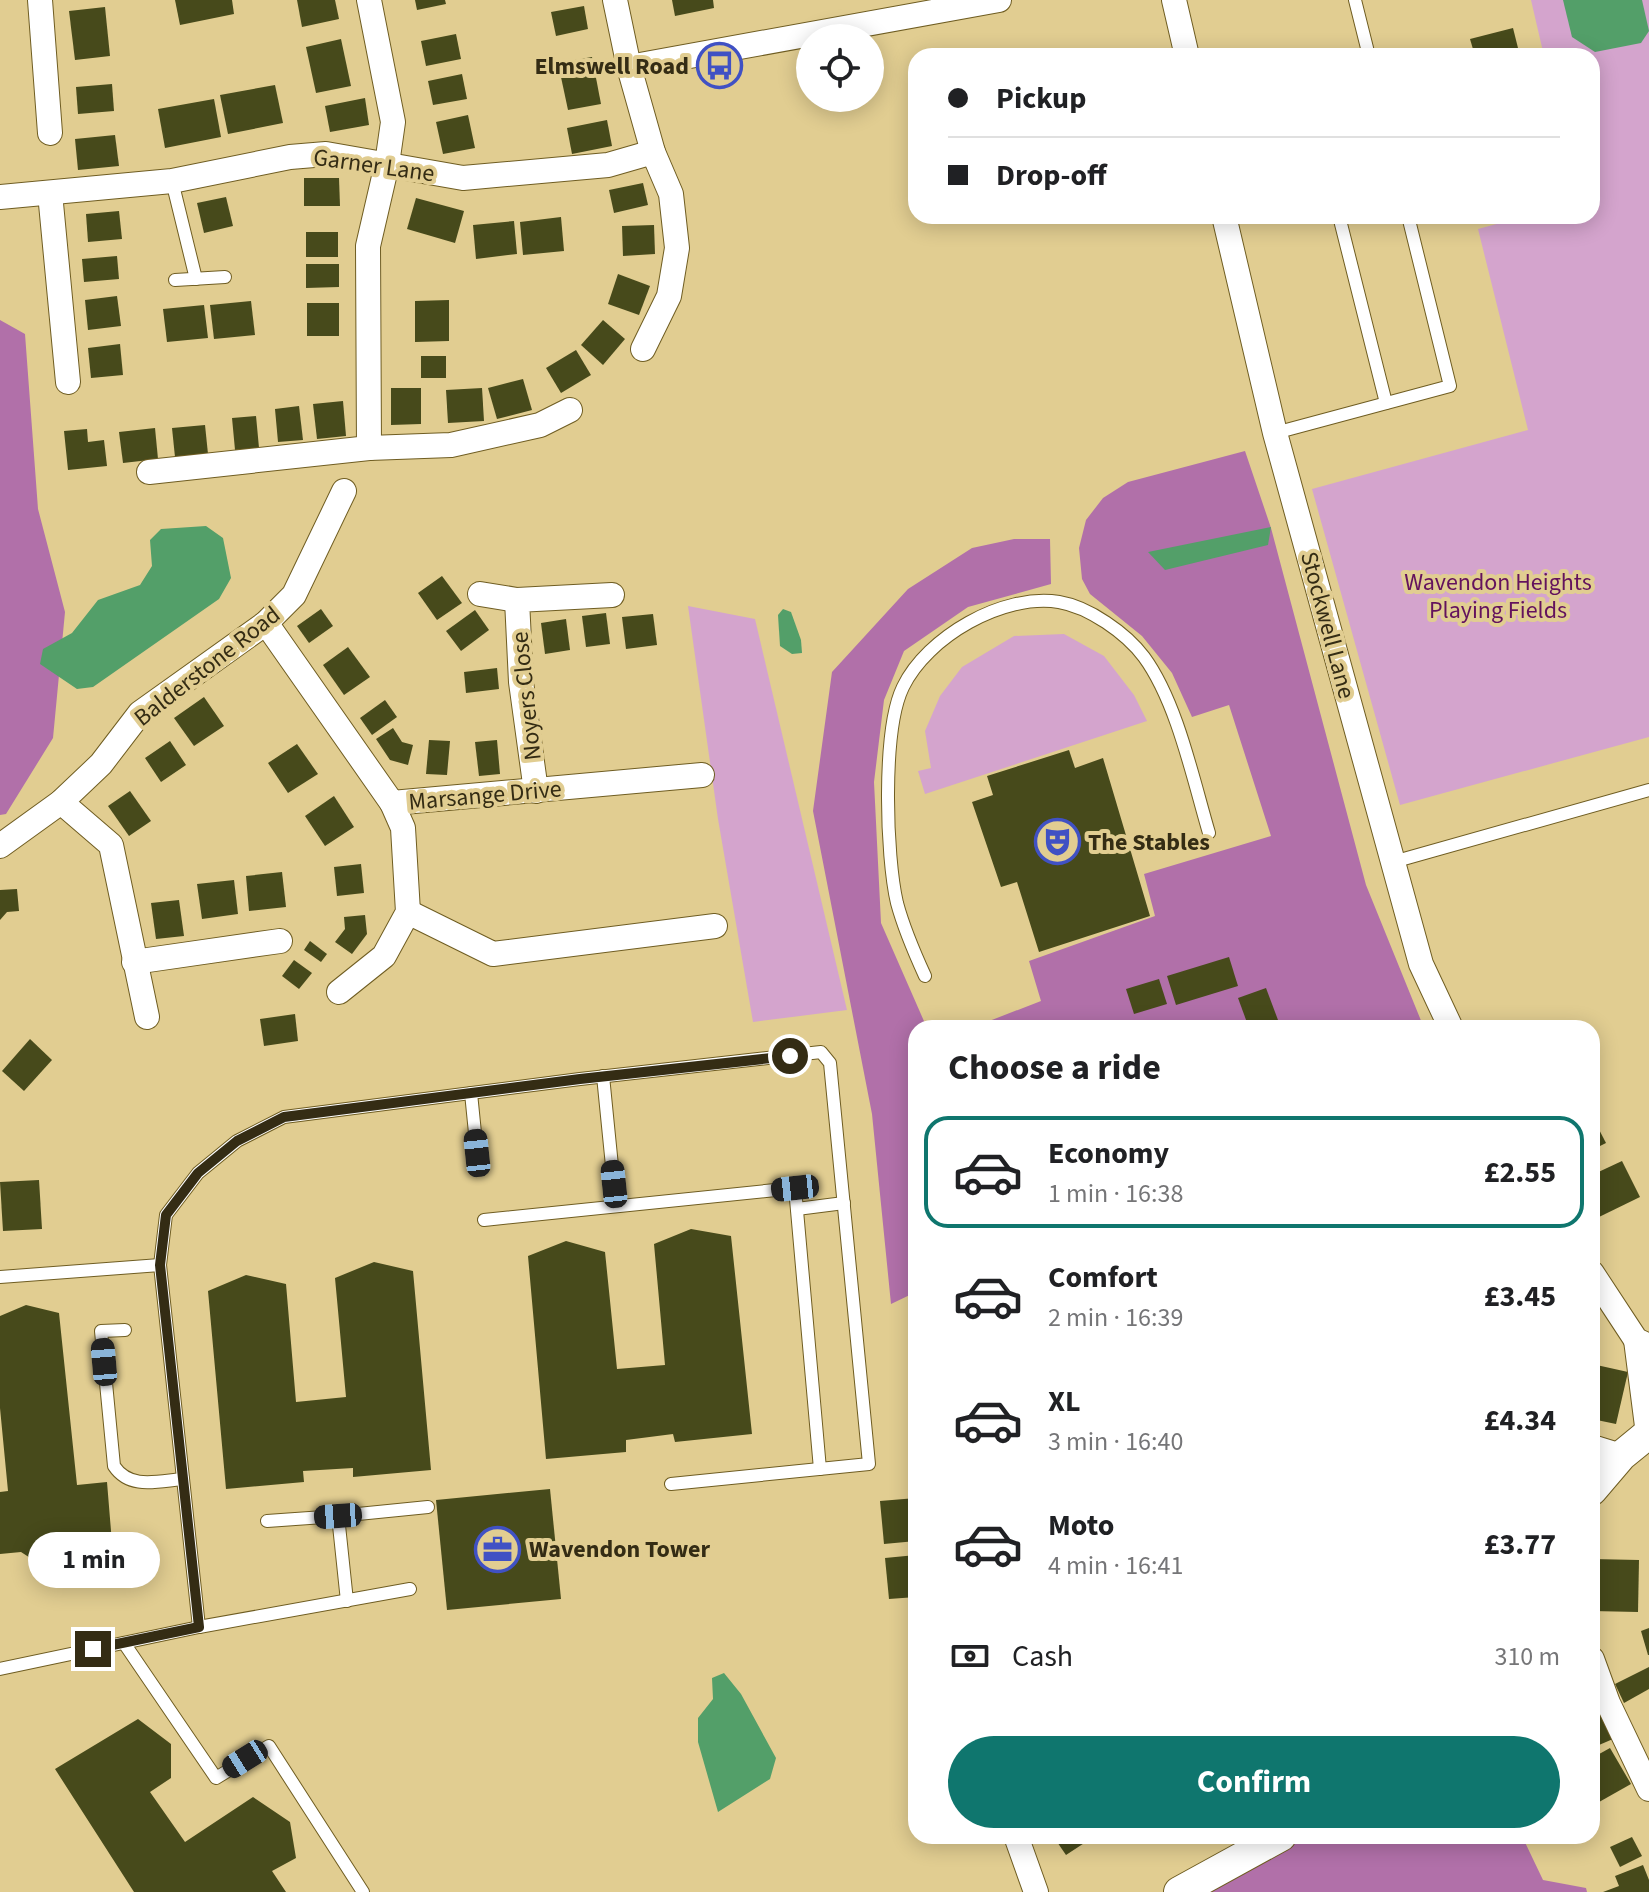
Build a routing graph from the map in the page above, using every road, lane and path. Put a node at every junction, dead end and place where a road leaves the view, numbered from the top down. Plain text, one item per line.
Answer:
1 (40, 0) edge
2 (369, 0) edge
3 (615, 0) edge
4 (999, 0) edge
5 (1174, 0) edge
6 (1355, 0) edge
7 (1185, 48) edge
8 (1367, 48) edge
9 (629, 67) junction
10 (50, 133) dead end
11 (653, 152) junction
12 (387, 164) junction
13 (172, 181) junction
14 (50, 193) junction
15 (0, 197) edge
16 (1226, 224) edge
17 (1341, 224) edge
18 (1410, 224) edge
19 (225, 277) dead end
20 (196, 279) junction
21 (175, 280) dead end
22 (643, 349) dead end
23 (68, 382) dead end
24 (1386, 403) junction
25 (570, 410) dead end
26 (1275, 433) junction
27 (369, 448) junction
28 (149, 472) dead end
29 (344, 491) dead end
30 (480, 594) dead end
31 (612, 595) dead end
32 (517, 600) junction
33 (266, 623) junction
34 (702, 775) dead end
35 (1649, 790) edge
36 (536, 791) junction
37 (61, 802) junction
38 (392, 803) junction
39 (1209, 833) dead end
40 (0, 846) edge
41 (1393, 862) junction
42 (408, 912) junction
43 (715, 926) dead end
44 (280, 941) dead end
45 (134, 962) junction
46 (925, 976) dead end
47 (339, 992) dead end
48 (147, 1017) dead end
49 (1447, 1020) edge
50 (603, 1076) junction
51 (471, 1093) junction
52 (477, 1153) dead end
53 (844, 1203) junction
54 (616, 1206) junction
55 (797, 1209) junction
56 (484, 1220) dead end
57 (160, 1265) junction
58 (0, 1277) edge
59 (1600, 1284) edge
60 (125, 1330) dead end
61 (1643, 1343) edge
62 (1649, 1433) edge
63 (1600, 1449) edge
64 (1621, 1456) junction
65 (820, 1469) junction
66 (183, 1479) junction
67 (1600, 1481) edge
68 (671, 1484) dead end
69 (428, 1507) dead end
70 (338, 1516) junction
71 (267, 1521) dead end
72 (410, 1589) dead end
73 (347, 1601) junction
74 (199, 1627) junction
75 (124, 1643) junction
76 (0, 1669) edge
77 (1600, 1681) edge
78 (1649, 1789) edge
79 (1019, 1844) edge
80 (1266, 1844) edge
81 (363, 1892) edge
82 (1036, 1892) edge
83 (1179, 1892) edge

1 - 10 street
2 - 12 street
3 - 9 street
4 - 9 street
5 - 7 street
6 - 8 lane
9 - 11 street
11 - 12 street, Garner Lane
11 - 22 street
12 - 13 street, Garner Lane
12 - 27 street
13 - 14 street, Garner Lane
13 - 20 lane
14 - 15 street, Garner Lane
14 - 23 street
16 - 26 street, Stockwell Lane
17 - 24 lane
18 - 24 lane
19 - 20 lane
20 - 21 lane
24 - 26 lane
25 - 27 street
26 - 41 street, Stockwell Lane
27 - 28 street
29 - 33 street, Balderstone Road
30 - 32 street, Noyers Close
31 - 32 street, Noyers Close
32 - 36 street, Noyers Close
33 - 37 street, Balderstone Road
33 - 38 street, Marsange Drive
34 - 36 street, Marsange Drive
35 - 41 lane
36 - 38 street, Marsange Drive
37 - 40 street, Balderstone Road
37 - 45 street
38 - 42 street
39 - 46 lane
41 - 49 street, Stockwell Lane
42 - 43 street
42 - 47 street
44 - 45 street
45 - 48 street
50 - 51 lane
50 - 53 lane
50 - 54 lane
51 - 52 lane
51 - 57 lane
53 - 55 lane
53 - 65 lane
54 - 55 lane
54 - 56 lane
55 - 65 lane
57 - 58 lane
57 - 66 lane
59 - 61 street
60 - 66 lane
61 - 62 street
62 - 64 street
63 - 64 street
64 - 67 street
65 - 68 lane
66 - 74 lane
69 - 70 lane
70 - 71 lane
70 - 73 lane
72 - 73 lane
73 - 74 lane
74 - 75 lane
75 - 76 lane
75 - 81 lane
77 - 78 street
79 - 82 street
80 - 83 street

